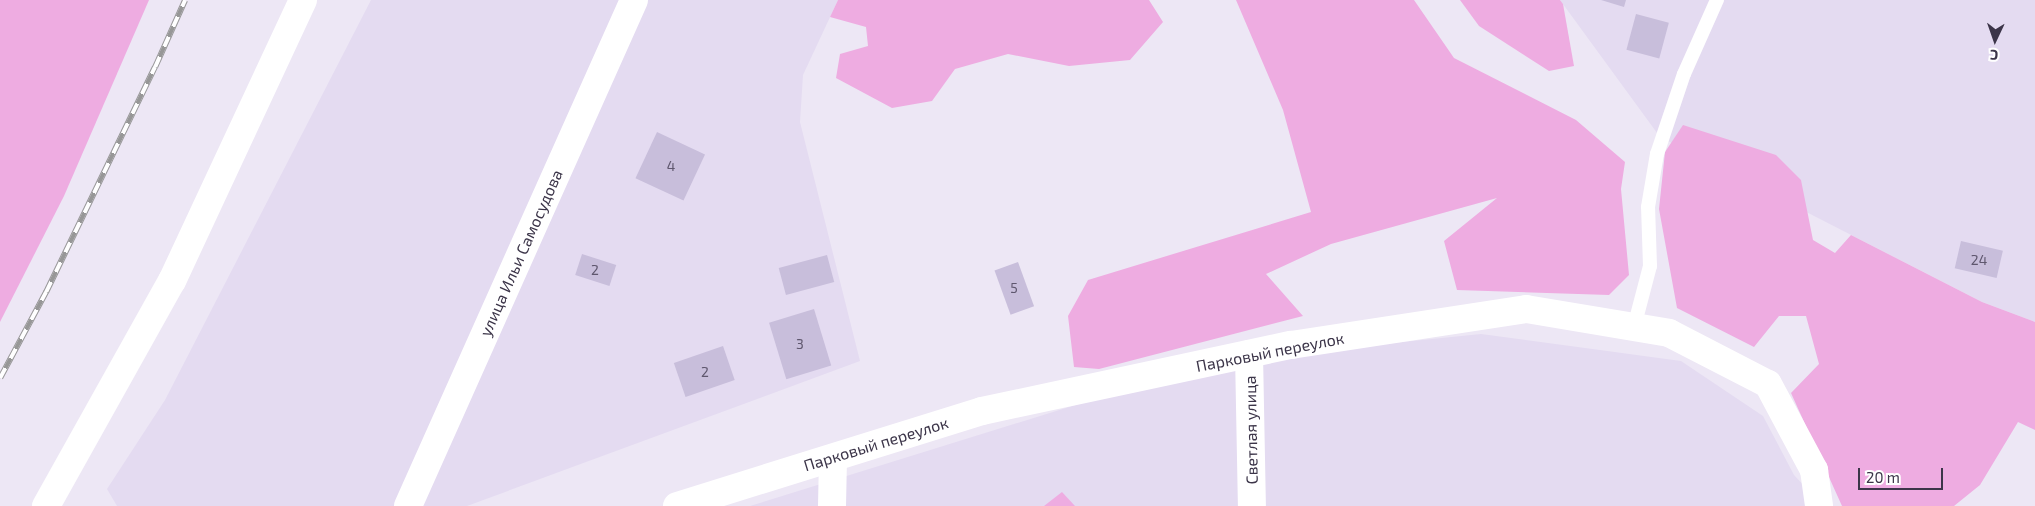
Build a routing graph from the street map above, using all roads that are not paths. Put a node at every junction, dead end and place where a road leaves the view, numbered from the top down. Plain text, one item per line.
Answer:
1 (303, 0) edge
2 (634, 0) edge
3 (1717, 0) edge
4 (1634, 327) junction
5 (1249, 354) junction
6 (832, 458) junction
7 (46, 506) edge
8 (408, 506) edge
9 (677, 506) edge
10 (832, 506) edge
11 (1252, 506) edge
12 (1820, 506) edge

1 - 7 street
2 - 8 street, улица Ильи Самосудова
3 - 4 lane
4 - 5 street, Парковый переулок
4 - 12 street, Парковый переулок
5 - 6 street, Парковый переулок
5 - 11 street, Светлая улица
6 - 9 street, Парковый переулок
6 - 10 street

